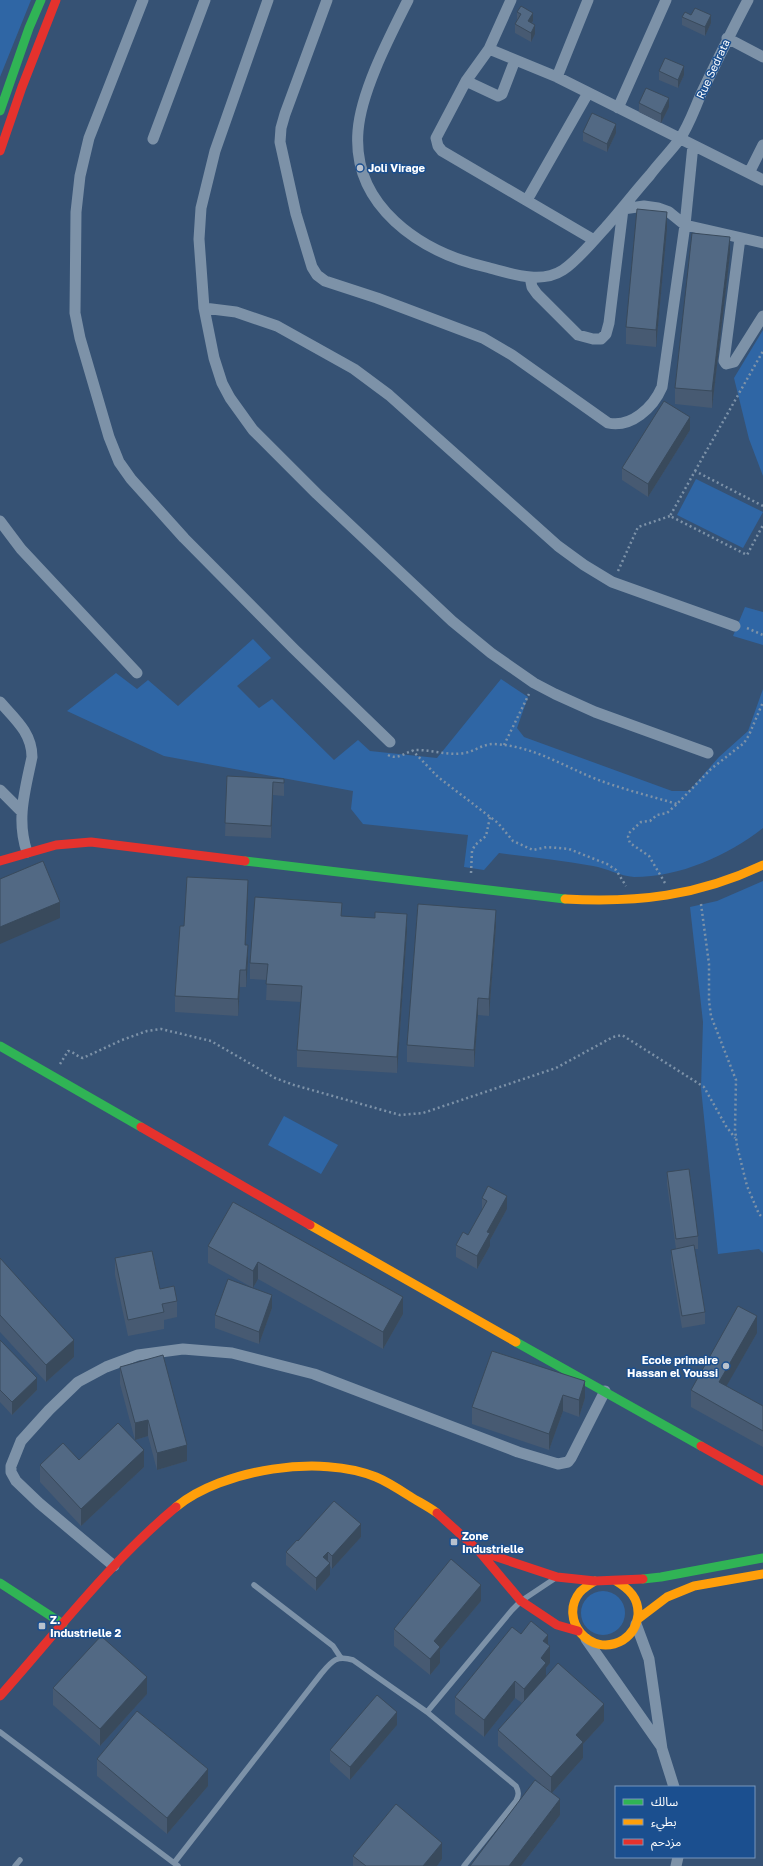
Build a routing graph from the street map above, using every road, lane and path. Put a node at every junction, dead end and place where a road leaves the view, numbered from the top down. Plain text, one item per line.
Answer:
1 (41, 0) edge
2 (56, 0) edge
3 (143, 0) edge
4 (205, 0) edge
5 (268, 0) edge
6 (327, 0) edge
7 (408, 0) edge
8 (511, 0) edge
9 (588, 0) edge
10 (666, 0) edge
11 (748, 0) edge
12 (727, 38) junction
13 (489, 49) junction
14 (763, 57) edge
15 (515, 60) junction
16 (557, 77) junction
17 (466, 81) junction
18 (588, 93) junction
19 (618, 108) junction
20 (0, 111) edge
21 (153, 139) dead end
22 (680, 139) junction
23 (692, 145) junction
24 (763, 145) edge
25 (0, 151) edge
26 (749, 173) junction
27 (763, 180) edge
28 (527, 200) junction
29 (623, 209) junction
30 (685, 225) junction
31 (740, 238) junction
32 (594, 240) junction
33 (763, 243) edge
34 (530, 278) junction
35 (204, 308) junction
36 (763, 316) edge
37 (763, 351) edge
38 (695, 471) junction
39 (763, 506) edge
40 (670, 516) junction
41 (0, 521) edge
42 (763, 525) edge
43 (612, 582) junction
44 (735, 626) joint
45 (763, 635) edge
46 (137, 673) dead end
47 (534, 683) junction
48 (0, 702) edge
49 (763, 702) edge
50 (390, 742) joint
51 (504, 745) junction
52 (412, 750) junction
53 (708, 753) dead end
54 (0, 790) edge
55 (677, 804) junction
56 (21, 811) junction
57 (490, 817) junction
58 (27, 852) junction
59 (0, 861) edge
60 (763, 864) edge
61 (471, 887) junction
62 (699, 890) junction
63 (672, 896) junction
64 (635, 900) junction
65 (0, 1046) edge
66 (54, 1076) junction
67 (736, 1138) junction
68 (763, 1218) edge
69 (605, 1391) junction
70 (763, 1480) edge
71 (479, 1551) junction
72 (763, 1558) edge
73 (114, 1566) junction
74 (763, 1574) edge
75 (557, 1577) junction
76 (595, 1581) junction
77 (616, 1581) junction
78 (0, 1583) edge
79 (254, 1585) dead end
80 (521, 1601) junction
81 (637, 1622) junction
82 (64, 1624) junction
83 (582, 1635) junction
84 (341, 1658) junction
85 (0, 1696) edge
86 (427, 1712) junction
87 (0, 1732) edge
88 (662, 1749) junction
89 (674, 1786) edge
90 (20, 1860) dead end
91 (176, 1865) edge
92 (15, 1866) edge
93 (464, 1866) edge

1 - 20 main road
2 - 25 main road
3 - 50 street
4 - 21 street
5 - 35 street
6 - 30 street
7 - 34 street
8 - 13 street
9 - 16 street
10 - 19 street
11 - 12 street, Rue Sedrata
12 - 14 street
12 - 22 street, Rue Sedrata
13 - 15 street
13 - 17 street
15 - 16 street
15 - 17 street
16 - 18 street
17 - 28 street
18 - 19 street
18 - 28 street
19 - 22 street
22 - 23 street
22 - 29 street, Rue Sedrata
23 - 26 street
23 - 30 street
24 - 26 street
26 - 27 street
28 - 32 street
29 - 30 street
29 - 32 street, Rue Sedrata
29 - 34 street
30 - 31 street
31 - 33 street
31 - 36 street
32 - 34 street, Rue Sedrata
35 - 43 street
35 - 47 street
37 - 38 path
38 - 39 path
38 - 40 path
40 - 42 path
40 - 43 path
41 - 46 street
43 - 44 street
44 - 45 path
47 - 51 path
47 - 53 street
48 - 56 street
49 - 55 path
50 - 52 path
51 - 52 path
51 - 55 path
52 - 57 path
54 - 56 street
55 - 63 path
56 - 58 street
57 - 61 path
57 - 64 path
58 - 59 main road
58 - 61 main road
60 - 62 main road
61 - 64 main road
62 - 63 main road
62 - 67 path
63 - 64 main road
65 - 66 main road
66 - 67 path
66 - 69 main road
67 - 68 path
69 - 70 main road
69 - 73 street
71 - 73 main road
71 - 75 main road
71 - 80 main road
72 - 77 main road
73 - 82 main road
74 - 81 main road
75 - 76 main road
75 - 80 lane
76 - 77 main road
76 - 83 main road
77 - 81 main road
78 - 82 main road
79 - 84 lane
80 - 83 main road
80 - 86 lane
81 - 83 main road
81 - 88 street
82 - 85 main road
83 - 88 street
84 - 86 lane
84 - 91 lane
86 - 93 lane
87 - 91 lane
88 - 89 street
90 - 92 lane

